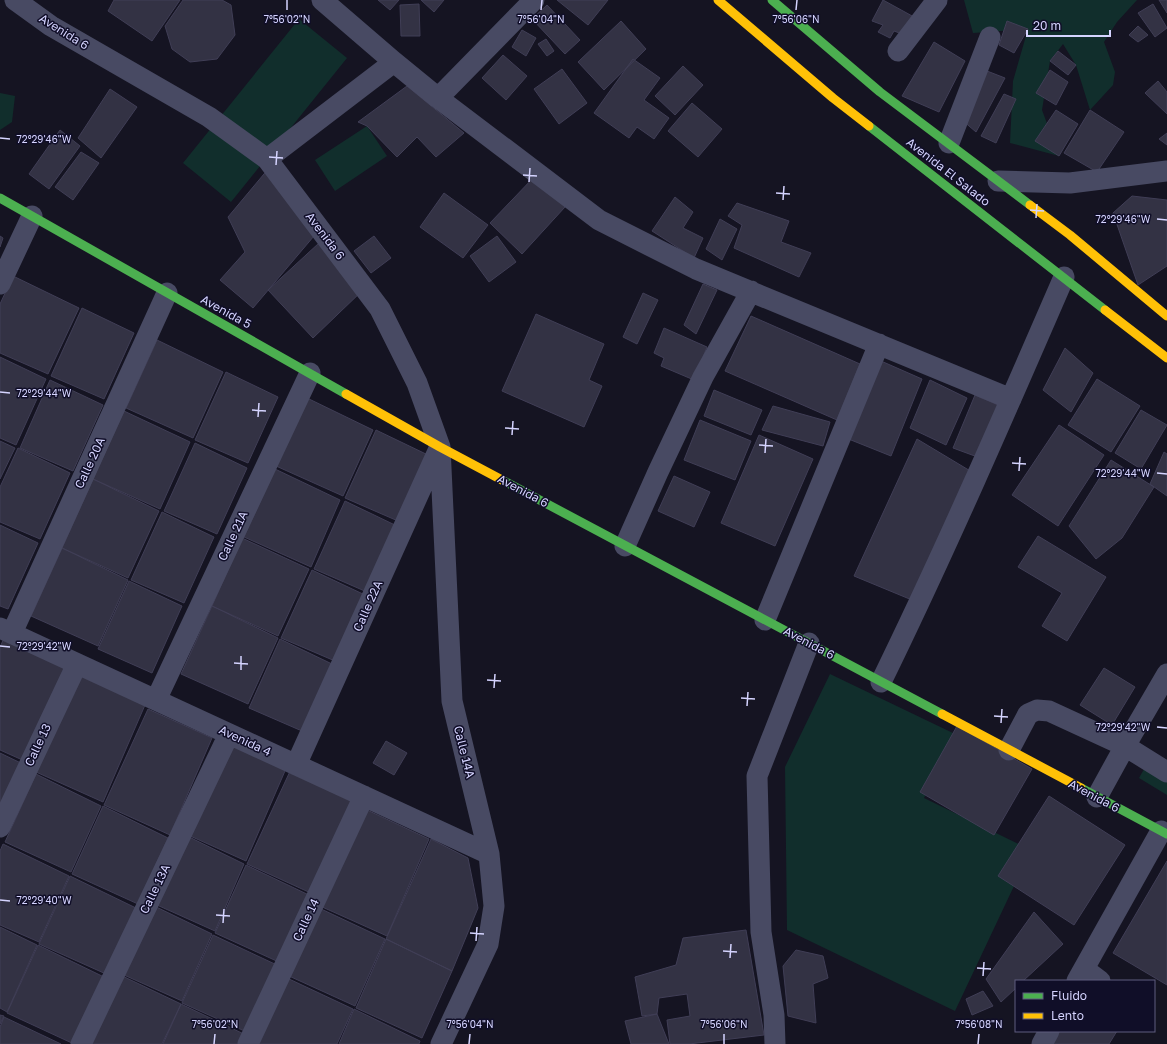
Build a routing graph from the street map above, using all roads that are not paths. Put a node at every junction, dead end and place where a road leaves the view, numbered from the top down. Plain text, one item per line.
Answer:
1 (15, 0) edge
2 (322, 0) edge
3 (534, 0) edge
4 (718, 0) edge
5 (772, 0) edge
6 (937, 0) edge
7 (990, 37) dead end
8 (898, 51) dead end
9 (394, 62) junction
10 (438, 98) junction
11 (949, 143) junction
12 (267, 159) junction
13 (1167, 171) edge
14 (998, 181) junction
15 (0, 198) edge
16 (32, 216) junction
17 (1064, 277) junction
18 (0, 284) edge
19 (751, 291) junction
20 (168, 293) junction
21 (1167, 316) edge
22 (879, 344) junction
23 (1167, 358) edge
24 (310, 373) junction
25 (1011, 399) junction
26 (440, 447) junction
27 (625, 546) junction
28 (765, 620) junction
29 (6, 631) edge
30 (809, 643) junction
31 (77, 664) junction
32 (1167, 674) edge
33 (881, 682) junction
34 (156, 700) junction
35 (229, 734) junction
36 (1125, 746) junction
37 (1009, 750) junction
38 (296, 765) junction
39 (1167, 772) edge
40 (364, 796) junction
41 (1097, 797) junction
42 (0, 827) edge
43 (1164, 833) edge
44 (489, 854) junction
45 (1087, 977) edge
46 (1048, 1032) edge
47 (81, 1044) edge
48 (248, 1044) edge
49 (441, 1044) edge
50 (775, 1044) edge
51 (1042, 1044) edge

1 - 12 street, Avenida 6
2 - 9 street
3 - 10 street
4 - 17 street, Avenida El Salado
5 - 11 street, Avenida El Salado
6 - 8 street
7 - 11 street
9 - 10 street
9 - 12 street
10 - 19 street
11 - 14 street, Avenida El Salado
12 - 26 street, Avenida 6
13 - 14 street
14 - 21 street, Avenida El Salado
15 - 16 street, Avenida 5
16 - 18 street
16 - 20 street, Avenida 5
17 - 23 street, Avenida El Salado
17 - 25 street
19 - 22 street
19 - 27 street
20 - 24 street, Avenida 5
20 - 29 street, Calle 20A
22 - 25 street
22 - 28 street
24 - 26 street, Avenida 5
24 - 34 street, Calle 21A
25 - 33 street
26 - 27 street, Avenida 6
26 - 38 street, Calle 22A
26 - 44 street, Calle 14A
27 - 28 street, Avenida 6
28 - 30 street, Avenida 6
29 - 31 street, Avenida 4
30 - 33 street, Avenida 6
30 - 50 street
31 - 34 street, Avenida 4
31 - 42 street, Calle 13
32 - 36 street
33 - 37 street, Avenida 6
34 - 35 street, Avenida 4
35 - 38 street, Avenida 4
35 - 47 street, Calle 13A
36 - 37 street
36 - 39 street
36 - 41 street
37 - 41 street, Avenida 6
38 - 40 street, Avenida 4
40 - 44 street, Avenida 4
40 - 48 street, Calle 14
41 - 43 street, Avenida 6
43 - 45 street
44 - 49 street, Calle 14A
46 - 51 street

